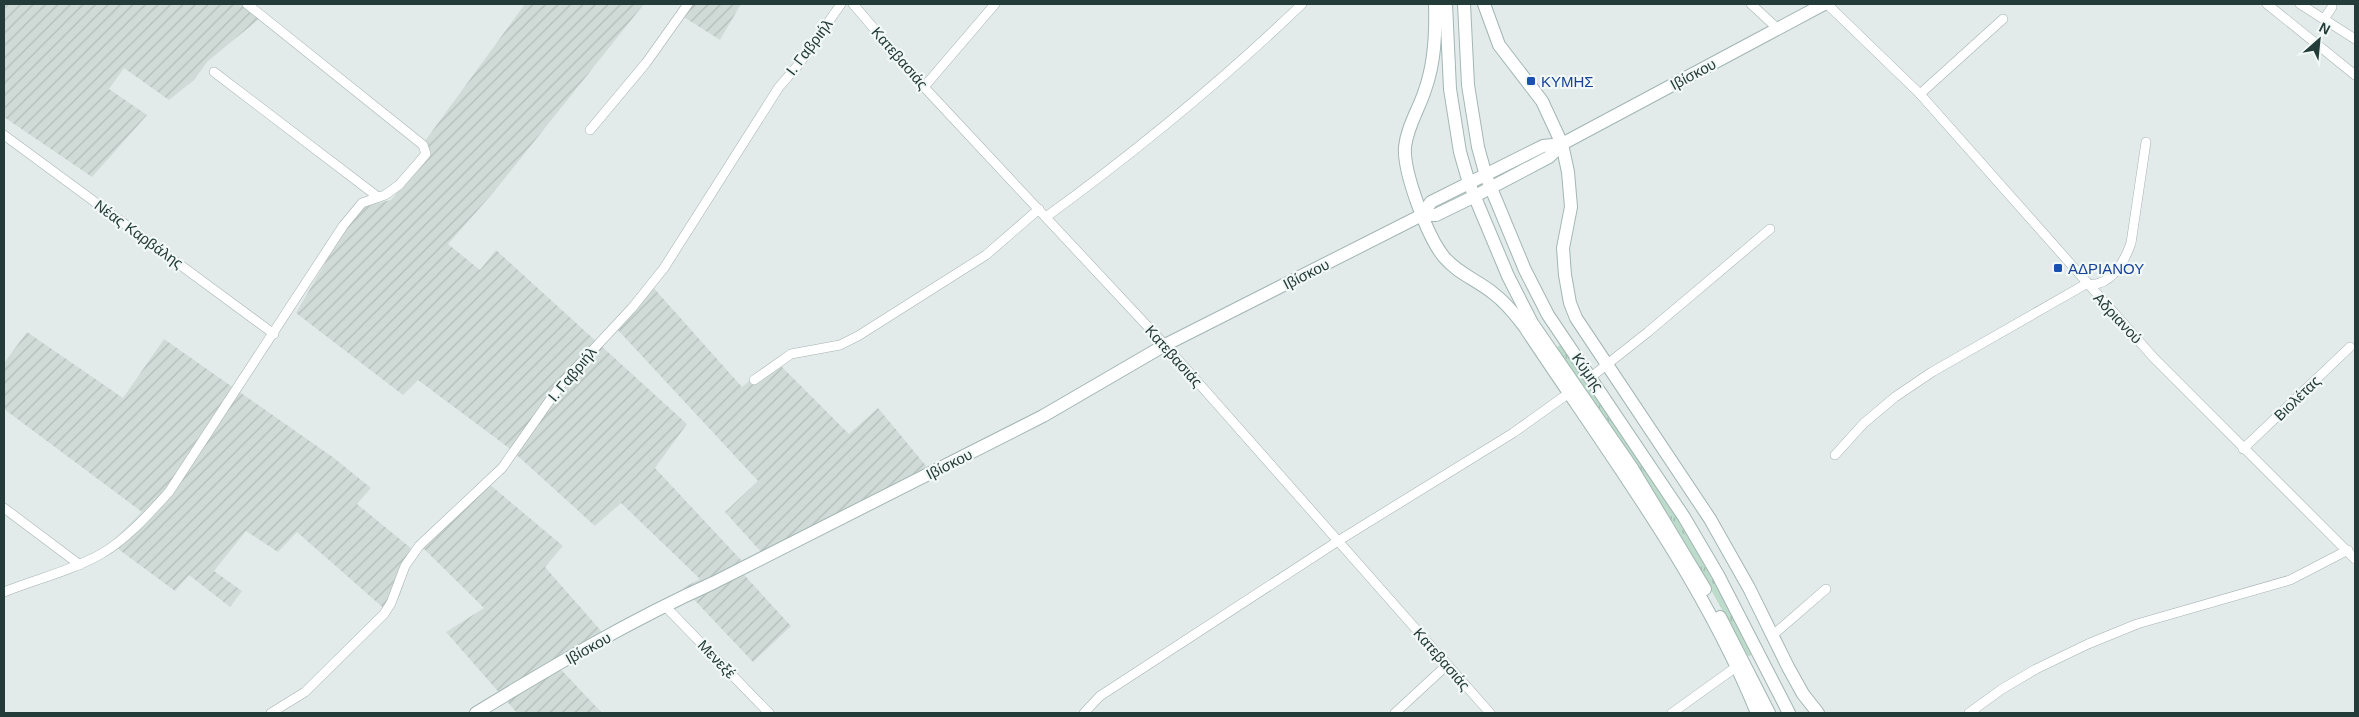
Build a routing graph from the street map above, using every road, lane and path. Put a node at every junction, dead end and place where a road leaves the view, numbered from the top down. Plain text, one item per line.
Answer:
1 (248, 4) edge
2 (688, 4) edge
3 (841, 4) edge
4 (853, 4) edge
5 (996, 4) edge
6 (1302, 4) edge
7 (1435, 4) edge
8 (1446, 4) edge
9 (1464, 4) edge
10 (1484, 4) edge
11 (1751, 4) edge
12 (1825, 4) edge
13 (2266, 4) edge
14 (2300, 4) edge
15 (2332, 8) dead end
16 (2002, 19) dead end
17 (2324, 19) junction
18 (1777, 28) junction
19 (2355, 39) edge
20 (214, 72) dead end
21 (2355, 75) edge
22 (924, 87) junction
23 (1920, 94) junction
24 (590, 130) dead end
25 (4, 135) edge
26 (2146, 142) dead end
27 (1562, 144) junction
28 (1488, 182) junction
29 (1469, 183) junction
30 (1475, 196) junction
31 (378, 197) junction
32 (1038, 209) junction
33 (1422, 216) junction
34 (1046, 217) junction
35 (1770, 229) dead end
36 (2086, 284) junction
37 (274, 334) junction
38 (1165, 345) junction
39 (2350, 347) dead end
40 (1606, 366) junction
41 (1591, 377) junction
42 (754, 380) dead end
43 (1569, 394) junction
44 (2243, 449) junction
45 (1835, 454) dead end
46 (4, 508) edge
47 (1338, 541) junction
48 (2348, 550) junction
49 (2355, 559) edge
50 (80, 565) junction
51 (1826, 589) dead end
52 (4, 592) edge
53 (664, 605) junction
54 (1773, 635) junction
55 (1447, 665) junction
56 (1736, 667) junction
57 (271, 713) edge
58 (476, 713) edge
59 (770, 713) edge
60 (1084, 713) edge
61 (1395, 713) edge
62 (1490, 713) edge
63 (1672, 713) edge
64 (1758, 713) edge
65 (1769, 713) edge
66 (1789, 713) edge
67 (1818, 713) edge
68 (1969, 713) edge

1 - 31 street
2 - 24 street
3 - 57 street, Ι. Γαβριήλ
4 - 22 street, Κατεβασιάς
5 - 22 street
6 - 34 street
7 - 33 street
8 - 29 street, Κύμης
9 - 28 street, Κύμης
10 - 27 street
11 - 18 street
12 - 18 street, Ιβίσκου
12 - 23 street, Αδριανού
13 - 21 street
14 - 17 street
15 - 17 street
16 - 23 street
17 - 19 street
18 - 27 street, Ιβίσκου
20 - 31 street
22 - 32 street, Κατεβασιάς
23 - 36 street, Αδριανού
25 - 37 street, Νέας Καρβάλης
26 - 36 street
27 - 28 street, Ιβίσκου
27 - 40 street
28 - 29 street, Ιβίσκου
28 - 30 street, Ιβίσκου
28 - 41 street, Κύμης
29 - 30 street, Κύμης
29 - 33 street, Ιβίσκου
30 - 33 street, Ιβίσκου
30 - 65 street, Κύμης
31 - 37 street
32 - 34 street, Κατεβασιάς
32 - 42 street
33 - 38 street, Ιβίσκου
33 - 43 street
34 - 38 street, Κατεβασιάς
35 - 40 street
36 - 44 street, Αδριανού
36 - 45 street
37 - 50 street
38 - 47 street, Κατεβασιάς
38 - 53 street, Ιβίσκου
39 - 44 street, Βιολέτας
40 - 41 street
40 - 54 street
41 - 66 street, Κύμης
43 - 47 street
43 - 56 street
44 - 48 street, Αδριανού
46 - 50 street
47 - 55 street, Κατεβασιάς
47 - 60 street
48 - 49 street, Αδριανού
48 - 68 street
50 - 52 street
51 - 54 street
53 - 58 street, Ιβίσκου
53 - 59 street, Μενεξέ
54 - 67 street
55 - 61 street
55 - 62 street, Κατεβασιάς
56 - 63 street
56 - 64 street

